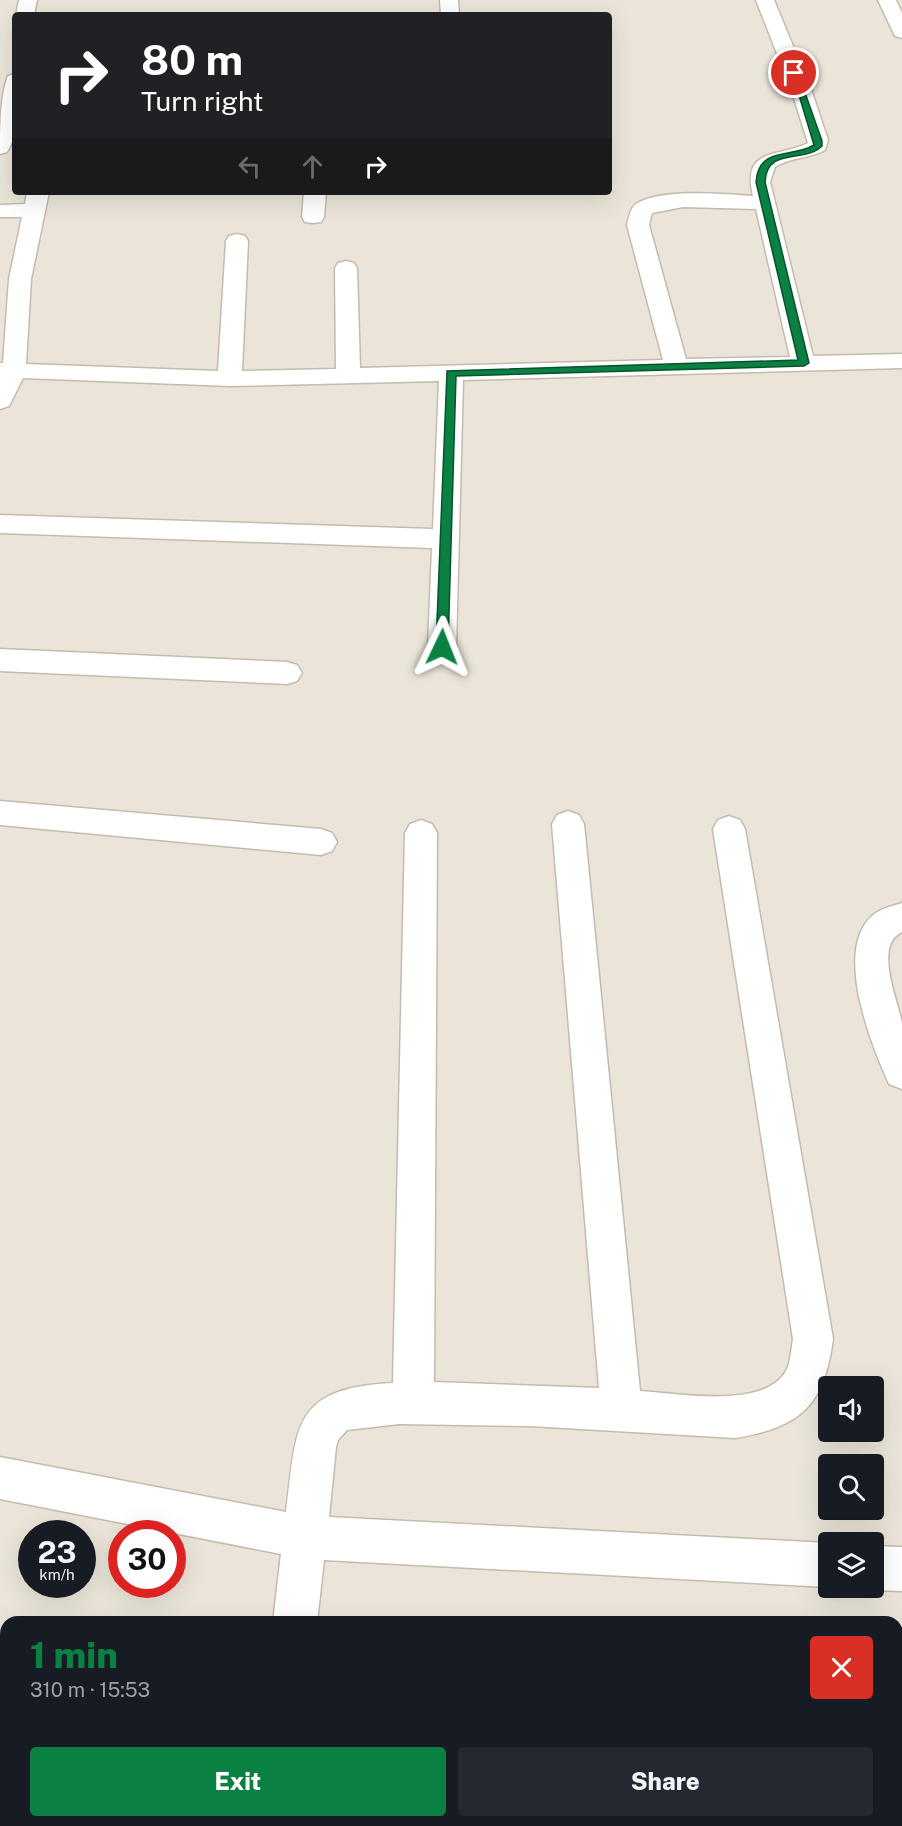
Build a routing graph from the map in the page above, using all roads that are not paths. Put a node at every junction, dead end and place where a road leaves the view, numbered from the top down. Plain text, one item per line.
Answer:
1 (765, 0) edge
2 (887, 0) edge
3 (902, 32) edge
4 (12, 94) edge
5 (0, 148) edge
6 (315, 195) edge
7 (36, 201) edge
8 (765, 203) junction
9 (0, 211) edge
10 (314, 217) dead end
11 (237, 241) dead end
12 (345, 268) dead end
13 (902, 361) edge
14 (804, 363) junction
15 (676, 365) junction
16 (7, 370) edge
17 (451, 373) junction
18 (348, 376) junction
19 (230, 379) junction
20 (0, 401) edge
21 (0, 524) edge
22 (446, 539) junction
23 (442, 647) dead end
24 (0, 660) edge
25 (287, 673) dead end
26 (0, 813) edge
27 (568, 824) dead end
28 (729, 829) dead end
29 (421, 833) dead end
30 (321, 842) dead end
31 (902, 916) edge
32 (902, 1073) edge
33 (413, 1402) junction
34 (621, 1411) junction
35 (0, 1478) edge
36 (304, 1537) junction
37 (818, 1564) edge
38 (884, 1568) edge
39 (902, 1569) edge
40 (296, 1616) edge

1 - 8 street
2 - 3 street
4 - 5 street
6 - 10 street
7 - 9 street
7 - 16 street
8 - 14 street
8 - 15 street
11 - 19 street
12 - 18 street
13 - 14 street
14 - 15 street
15 - 17 street
16 - 19 street
16 - 20 street
17 - 18 street
17 - 22 street
18 - 19 street
21 - 22 street
22 - 23 street
24 - 25 street
26 - 30 street
27 - 34 street
28 - 34 street
29 - 33 street
31 - 32 street
33 - 34 street
33 - 36 street
35 - 36 street
36 - 37 street
36 - 40 street
38 - 39 street

